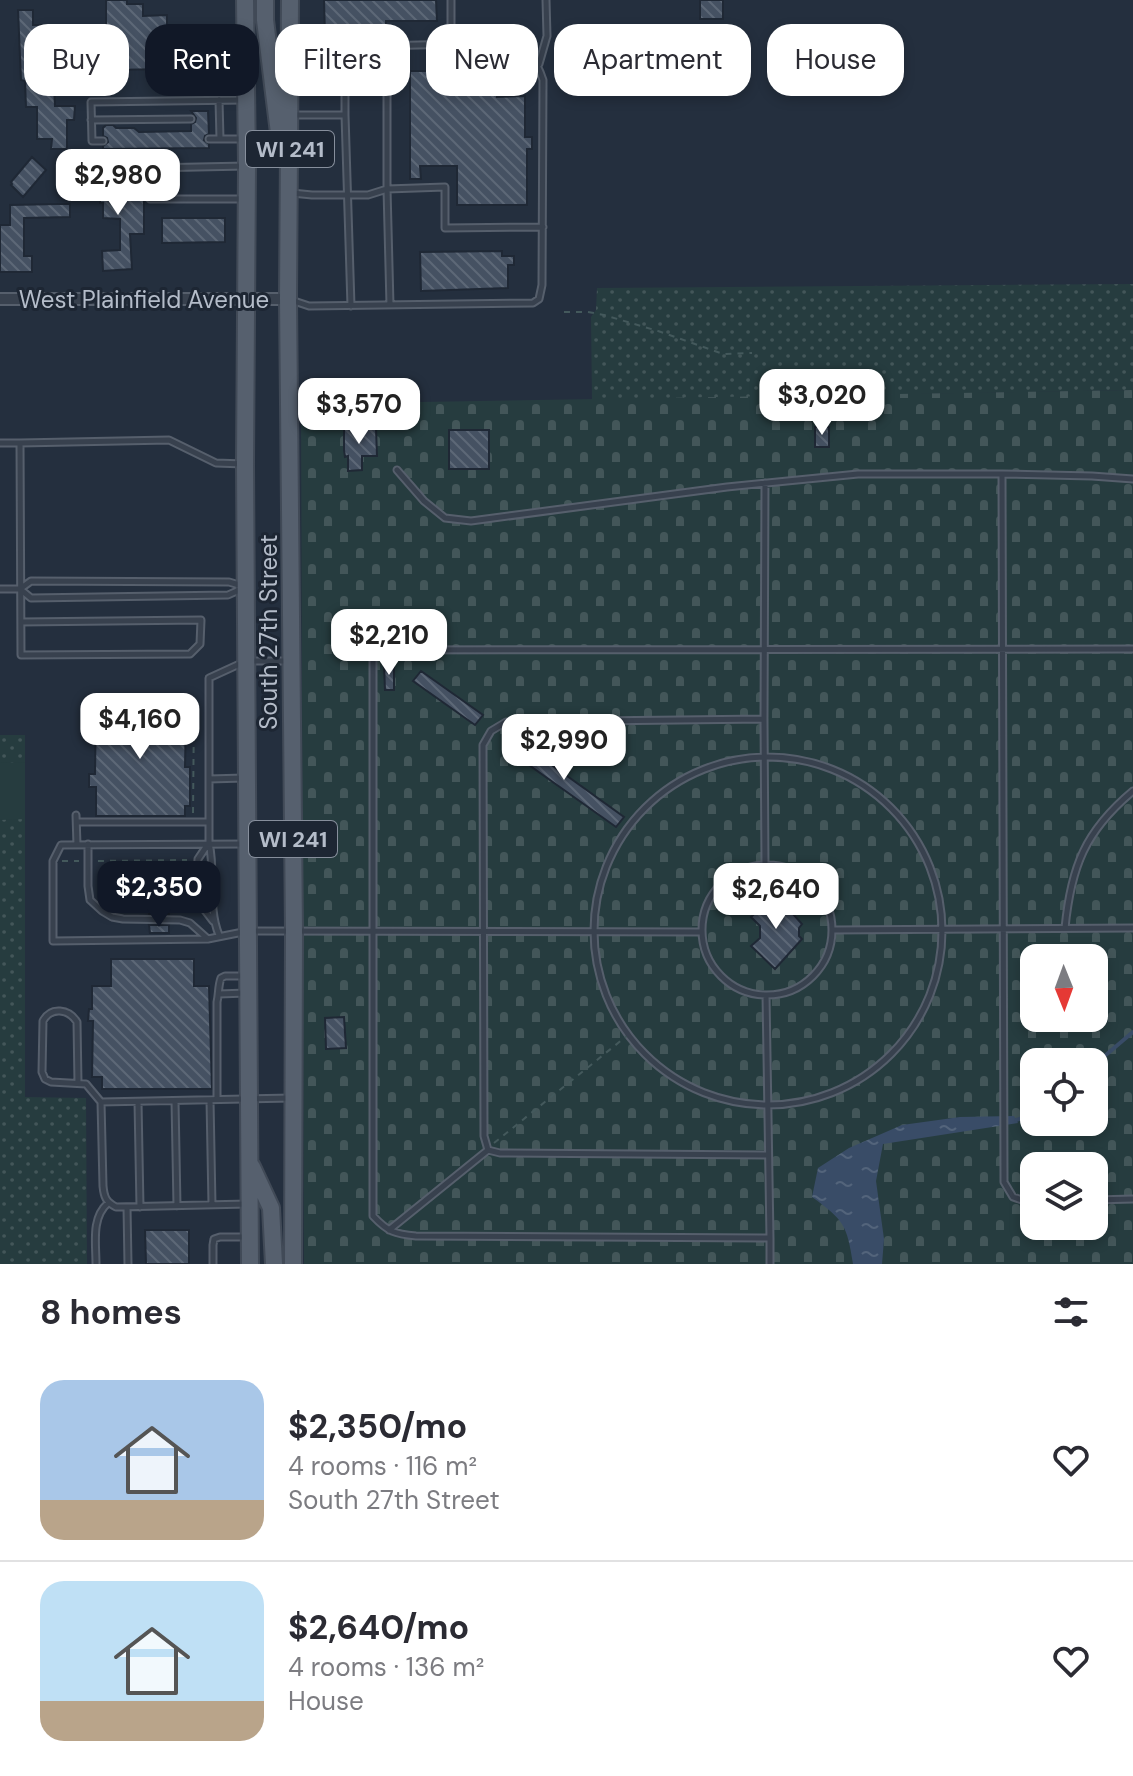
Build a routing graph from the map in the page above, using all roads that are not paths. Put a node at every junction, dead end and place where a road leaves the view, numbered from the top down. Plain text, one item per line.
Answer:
1 (245, 0) edge
2 (265, 0) edge
3 (290, 0) edge
4 (451, 0) edge
5 (546, 0) edge
6 (290, 24) edge
7 (451, 24) edge
8 (539, 65) joint
9 (290, 96) edge
10 (345, 96) edge
11 (387, 96) edge
12 (246, 99) junction
13 (219, 100) junction
14 (290, 115) junction
15 (345, 115) junction
16 (209, 118) dead end
17 (220, 118) junction
18 (191, 119) dead end
19 (91, 120) junction
20 (209, 139) dead end
21 (220, 139) junction
22 (246, 139) junction
23 (103, 141) dead end
24 (247, 166) junction
25 (387, 189) junction
26 (288, 192) junction
27 (349, 195) junction
28 (246, 199) junction
29 (543, 227) junction
30 (246, 298) junction
31 (0, 299) edge
32 (288, 299) junction
33 (390, 305) junction
34 (351, 306) junction
35 (0, 443) edge
36 (20, 443) junction
37 (245, 464) junction
38 (397, 470) dead end
39 (1002, 474) junction
40 (1133, 479) edge
41 (765, 483) junction
42 (246, 587) junction
43 (0, 589) edge
44 (20, 589) junction
45 (21, 622) junction
46 (1133, 649) edge
47 (764, 650) junction
48 (1002, 650) junction
49 (246, 661) junction
50 (292, 661) junction
51 (764, 719) junction
52 (765, 757) junction
53 (247, 778) junction
54 (209, 779) junction
55 (1133, 791) edge
56 (76, 815) dead end
57 (77, 822) junction
58 (209, 822) junction
59 (209, 843) junction
60 (88, 844) junction
61 (248, 844) junction
62 (77, 845) junction
63 (765, 865) junction
64 (213, 921) junction
65 (1065, 928) junction
66 (1133, 928) edge
67 (942, 929) junction
68 (1003, 929) junction
69 (833, 930) junction
70 (248, 931) junction
71 (483, 931) junction
72 (294, 932) junction
73 (593, 932) junction
74 (701, 932) junction
75 (373, 933) junction
76 (219, 935) junction
77 (208, 939) junction
78 (248, 984) junction
79 (219, 994) junction
80 (766, 995) junction
81 (78, 1083) junction
82 (293, 1098) junction
83 (249, 1099) junction
84 (214, 1100) junction
85 (175, 1101) junction
86 (101, 1102) junction
87 (138, 1102) junction
88 (768, 1105) junction
89 (488, 1150) junction
90 (768, 1155) junction
91 (250, 1162) junction
92 (1020, 1199) edge
93 (1133, 1199) edge
94 (1108, 1200) edge
95 (108, 1203) junction
96 (250, 1204) junction
97 (269, 1204) junction
98 (212, 1205) junction
99 (177, 1206) junction
100 (127, 1207) junction
101 (140, 1207) junction
102 (388, 1230) junction
103 (250, 1237) junction
104 (770, 1238) junction
105 (96, 1264) edge
106 (128, 1264) edge
107 (213, 1264) edge
108 (250, 1264) edge
109 (274, 1264) edge
110 (293, 1264) edge
111 (770, 1264) edge

1 - 12 main road, South 27th Street / WI 241
2 - 26 main road
3 - 6 main road, WI 241
4 - 7 lane
5 - 8 lane
8 - 29 lane
9 - 14 main road, WI 241
10 - 15 lane
11 - 25 lane
12 - 13 lane
12 - 22 main road, South 27th Street / WI 241
13 - 17 lane
13 - 19 lane
14 - 15 lane
14 - 26 main road, WI 241
15 - 27 lane
16 - 17 lane
17 - 21 lane
18 - 19 lane
19 - 23 lane
20 - 21 lane
21 - 22 lane
22 - 24 main road, South 27th Street / WI 241
24 - 28 main road, South 27th Street / WI 241
24 - 28 lane
25 - 27 lane
25 - 29 lane
25 - 33 lane
26 - 27 lane
26 - 32 main road, South 27th Street / WI 241
27 - 34 lane
28 - 30 main road, South 27th Street / WI 241
29 - 33 lane
30 - 31 street, West Plainfield Avenue
30 - 32 street, West Plainfield Avenue
30 - 37 main road, South 27th Street / WI 241
32 - 34 lane
32 - 50 main road, South 27th Street / WI 241
33 - 34 lane
35 - 36 lane
36 - 37 lane
36 - 44 lane
37 - 42 main road, South 27th Street / WI 241
38 - 41 lane
39 - 40 lane
39 - 41 lane
39 - 48 lane
41 - 47 lane
42 - 44 lane
42 - 44 lane
42 - 49 main road, South 27th Street / WI 241
43 - 44 lane
44 - 45 lane
45 - 45 lane
46 - 48 lane
47 - 48 lane
47 - 51 lane
47 - 75 lane
48 - 68 lane
49 - 50 lane
49 - 53 main road, South 27th Street / WI 241
49 - 54 lane
50 - 72 main road, South 27th Street / WI 241
51 - 52 lane
51 - 71 lane
52 - 63 lane
52 - 67 lane
52 - 73 lane
53 - 54 lane
53 - 61 main road, South 27th Street / WI 241
54 - 58 lane
55 - 65 lane
56 - 57 lane
57 - 58 lane
57 - 62 lane
58 - 59 lane
59 - 60 lane
59 - 61 lane
59 - 64 lane
59 - 64 lane
60 - 62 lane
60 - 77 lane
61 - 70 main road, South 27th Street / WI 241
62 - 77 lane
63 - 69 lane
63 - 74 lane
64 - 76 lane
65 - 66 lane
65 - 68 lane
67 - 68 lane
67 - 69 lane
67 - 88 lane
68 - 92 lane
69 - 80 lane
70 - 72 lane
70 - 76 lane
70 - 78 main road, South 27th Street / WI 241
71 - 73 lane
71 - 75 lane
71 - 89 lane
72 - 75 lane
72 - 82 main road, South 27th Street / WI 241
73 - 74 lane
73 - 88 lane
74 - 80 lane
75 - 102 lane
76 - 77 lane
78 - 79 lane
78 - 79 lane
78 - 83 main road, South 27th Street / WI 241
79 - 84 lane
80 - 88 lane
81 - 81 lane
81 - 86 lane
82 - 83 lane
82 - 110 main road, South 27th Street / WI 241
83 - 84 lane
83 - 91 main road, South 27th Street / WI 241
84 - 85 lane
84 - 98 lane
85 - 87 lane
85 - 99 lane
86 - 87 lane
86 - 95 lane
87 - 101 lane
88 - 90 lane
89 - 90 lane
89 - 102 lane
90 - 104 lane
91 - 96 main road, South 27th Street / WI 241
91 - 97 main road
93 - 94 lane
95 - 100 lane
95 - 105 lane
96 - 97 lane
96 - 98 lane
96 - 103 main road, South 27th Street / WI 241
97 - 109 main road
98 - 99 lane
99 - 101 lane
100 - 101 lane
100 - 106 lane
102 - 104 lane
103 - 107 lane
103 - 108 main road, South 27th Street / WI 241
104 - 111 lane

